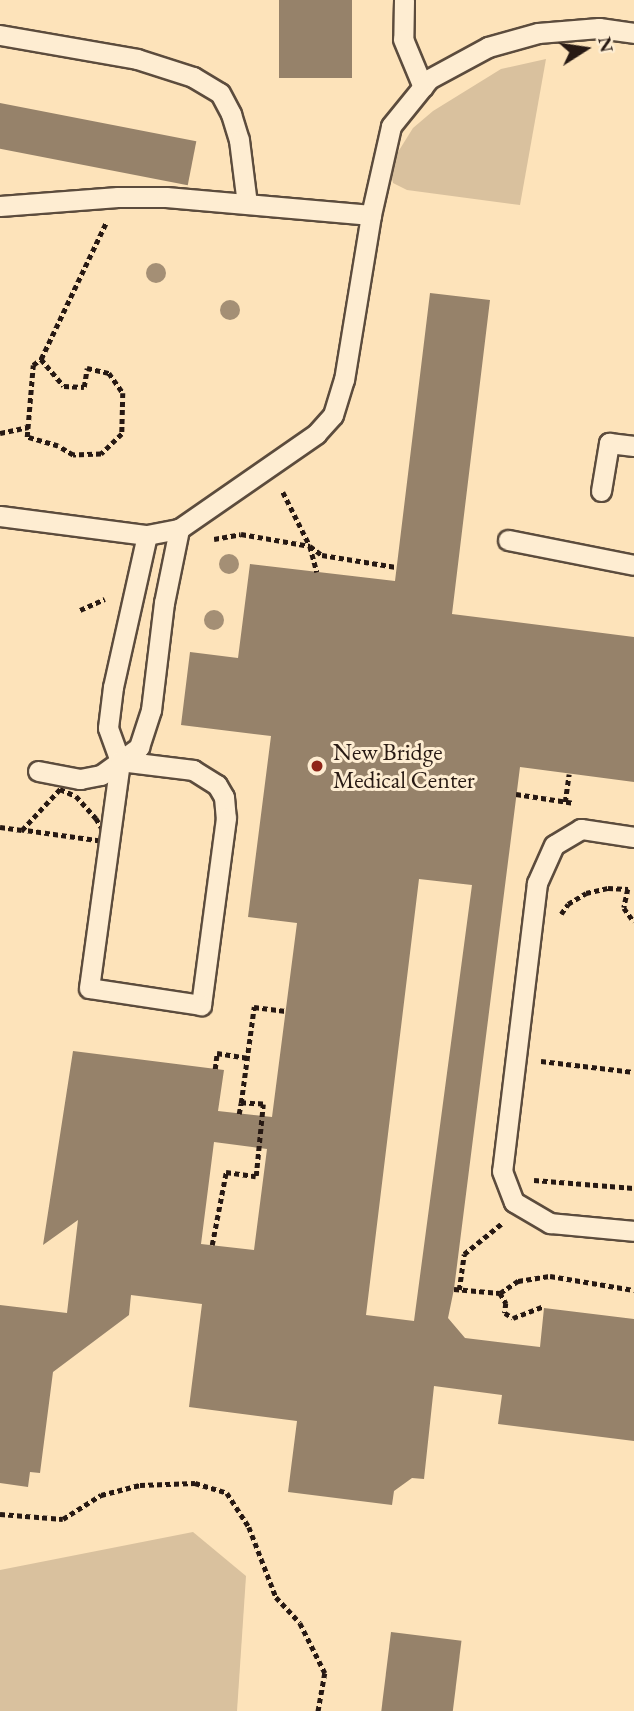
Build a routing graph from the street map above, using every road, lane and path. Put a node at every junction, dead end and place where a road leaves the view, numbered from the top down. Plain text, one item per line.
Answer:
1 (404, 0) edge
2 (634, 33) edge
3 (0, 35) edge
4 (423, 87) junction
5 (118, 197) junction
6 (247, 204) junction
7 (0, 206) edge
8 (371, 215) junction
9 (41, 359) junction
10 (28, 427) junction
11 (0, 433) edge
12 (634, 446) edge
13 (601, 491) dead end
14 (283, 492) dead end
15 (0, 516) edge
16 (179, 529) junction
17 (147, 535) junction
18 (508, 540) dead end
19 (203, 545) dead end
20 (310, 546) junction
21 (634, 565) edge
22 (397, 568) dead end
23 (317, 572) dead end
24 (120, 761) junction
25 (38, 771) dead end
26 (569, 774) dead end
27 (565, 802) dead end
28 (0, 827) edge
29 (22, 830) junction
30 (634, 836) edge
31 (559, 916) dead end
32 (634, 922) edge
33 (286, 1010) dead end
34 (541, 1048) dead end
35 (247, 1058) junction
36 (540, 1061) junction
37 (215, 1069) dead end
38 (634, 1072) edge
39 (538, 1074) dead end
40 (241, 1103) junction
41 (239, 1114) dead end
42 (524, 1179) dead end
43 (554, 1182) junction
44 (634, 1188) edge
45 (522, 1207) junction
46 (634, 1231) edge
47 (212, 1245) dead end
48 (634, 1290) edge
49 (500, 1293) junction
50 (544, 1306) dead end
51 (0, 1514) edge
52 (318, 1711) edge

1 - 4 lane
2 - 4 lane
3 - 6 lane
4 - 8 lane
5 - 6 lane
5 - 7 lane
5 - 9 path
6 - 8 lane
8 - 16 lane
9 - 10 path
9 - 10 path
10 - 11 path
12 - 13 lane
14 - 20 path
15 - 17 lane
16 - 17 lane
16 - 24 lane
17 - 24 lane
18 - 21 lane
19 - 20 path
20 - 22 path
20 - 23 path
24 - 24 lane
24 - 25 lane
26 - 27 path
28 - 29 path
29 - 29 path
30 - 45 lane
31 - 32 path
33 - 35 path
34 - 36 path
35 - 37 path
35 - 40 path
36 - 38 path
36 - 39 path
40 - 41 path
40 - 47 path
42 - 43 path
43 - 44 path
43 - 45 path
45 - 46 lane
45 - 49 path
48 - 49 path
49 - 50 path
51 - 52 path

